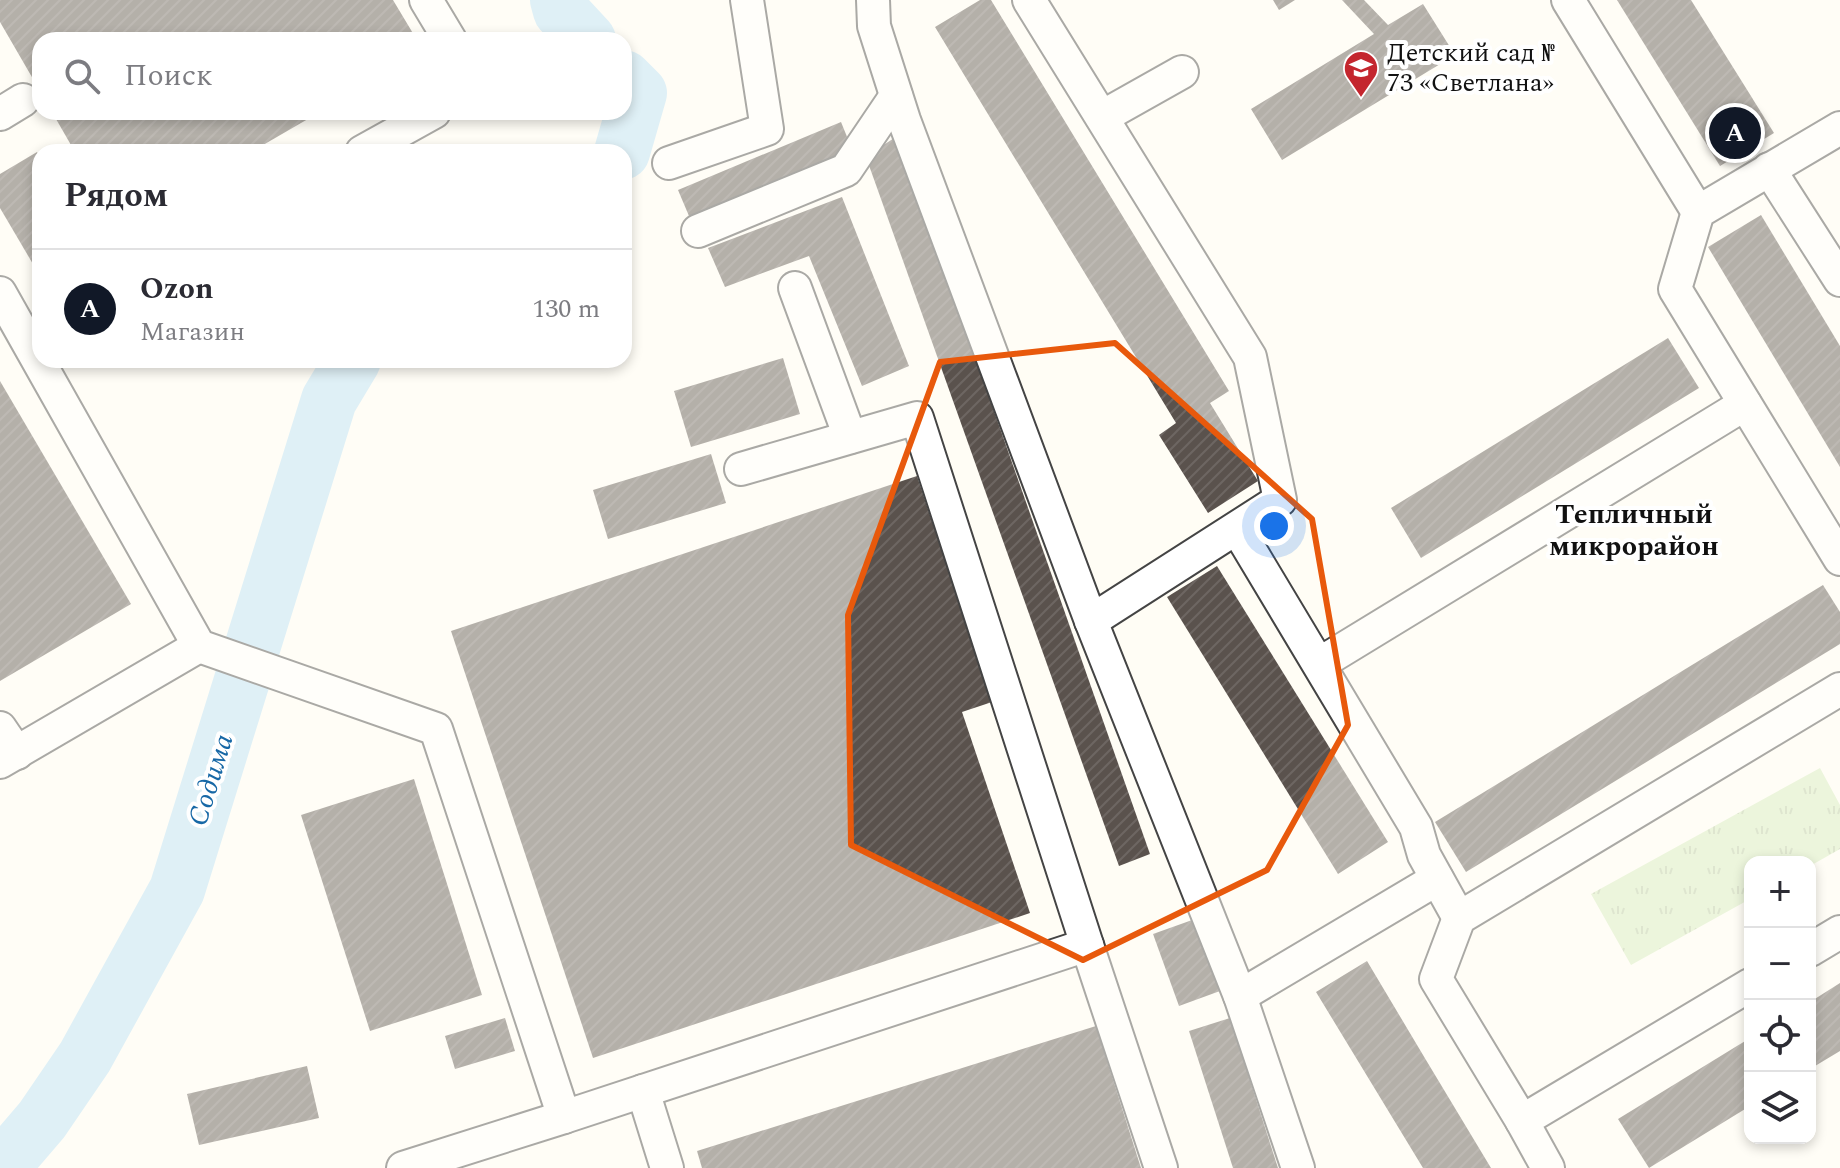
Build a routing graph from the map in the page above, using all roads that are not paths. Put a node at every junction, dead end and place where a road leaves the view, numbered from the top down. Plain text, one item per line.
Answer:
1 (426, 0) edge
2 (747, 0) edge
3 (873, 0) edge
4 (1029, 0) edge
5 (1568, 0) edge
6 (445, 32) edge
7 (1182, 72) dead end
8 (896, 96) junction
9 (1102, 117) junction
10 (420, 120) edge
11 (1840, 128) edge
12 (376, 144) edge
13 (669, 163) dead end
14 (1769, 169) junction
15 (1698, 212) junction
16 (698, 231) dead end
17 (1840, 280) edge
18 (795, 288) dead end
19 (0, 293) edge
20 (32, 333) edge
21 (51, 368) edge
22 (1745, 404) junction
23 (850, 437) junction
24 (741, 469) dead end
25 (1238, 530) junction
26 (1840, 559) edge
27 (1091, 621) junction
28 (200, 646) junction
29 (1319, 664) junction
30 (1840, 689) edge
31 (6, 748) edge
32 (1437, 879) junction
33 (1459, 918) junction
34 (1840, 932) edge
35 (1087, 945) junction
36 (1816, 946) edge
37 (1744, 989) edge
38 (1240, 996) junction
39 (643, 1091) junction
40 (564, 1117) junction
41 (1522, 1121) junction
42 (403, 1168) edge
43 (667, 1168) edge
44 (1161, 1168) edge
45 (1298, 1168) edge
46 (1548, 1168) edge

1 - 6 lane
2 - 13 lane
3 - 8 lane
4 - 9 lane
5 - 15 lane
7 - 9 lane
8 - 16 lane
8 - 27 lane
9 - 25 lane
10 - 12 lane
11 - 14 lane
14 - 15 lane
14 - 17 lane
15 - 22 lane
18 - 23 lane
19 - 20 lane
21 - 28 lane
22 - 26 lane
22 - 29 lane
23 - 24 lane
23 - 35 lane
25 - 27 lane
25 - 29 lane
27 - 38 lane
28 - 31 lane
28 - 40 lane
29 - 32 lane
30 - 33 lane
32 - 33 lane
32 - 38 lane
33 - 41 lane
34 - 36 lane
35 - 39 lane
35 - 44 lane
37 - 41 lane
38 - 45 lane
39 - 40 lane
39 - 43 lane
40 - 42 lane
41 - 46 lane

